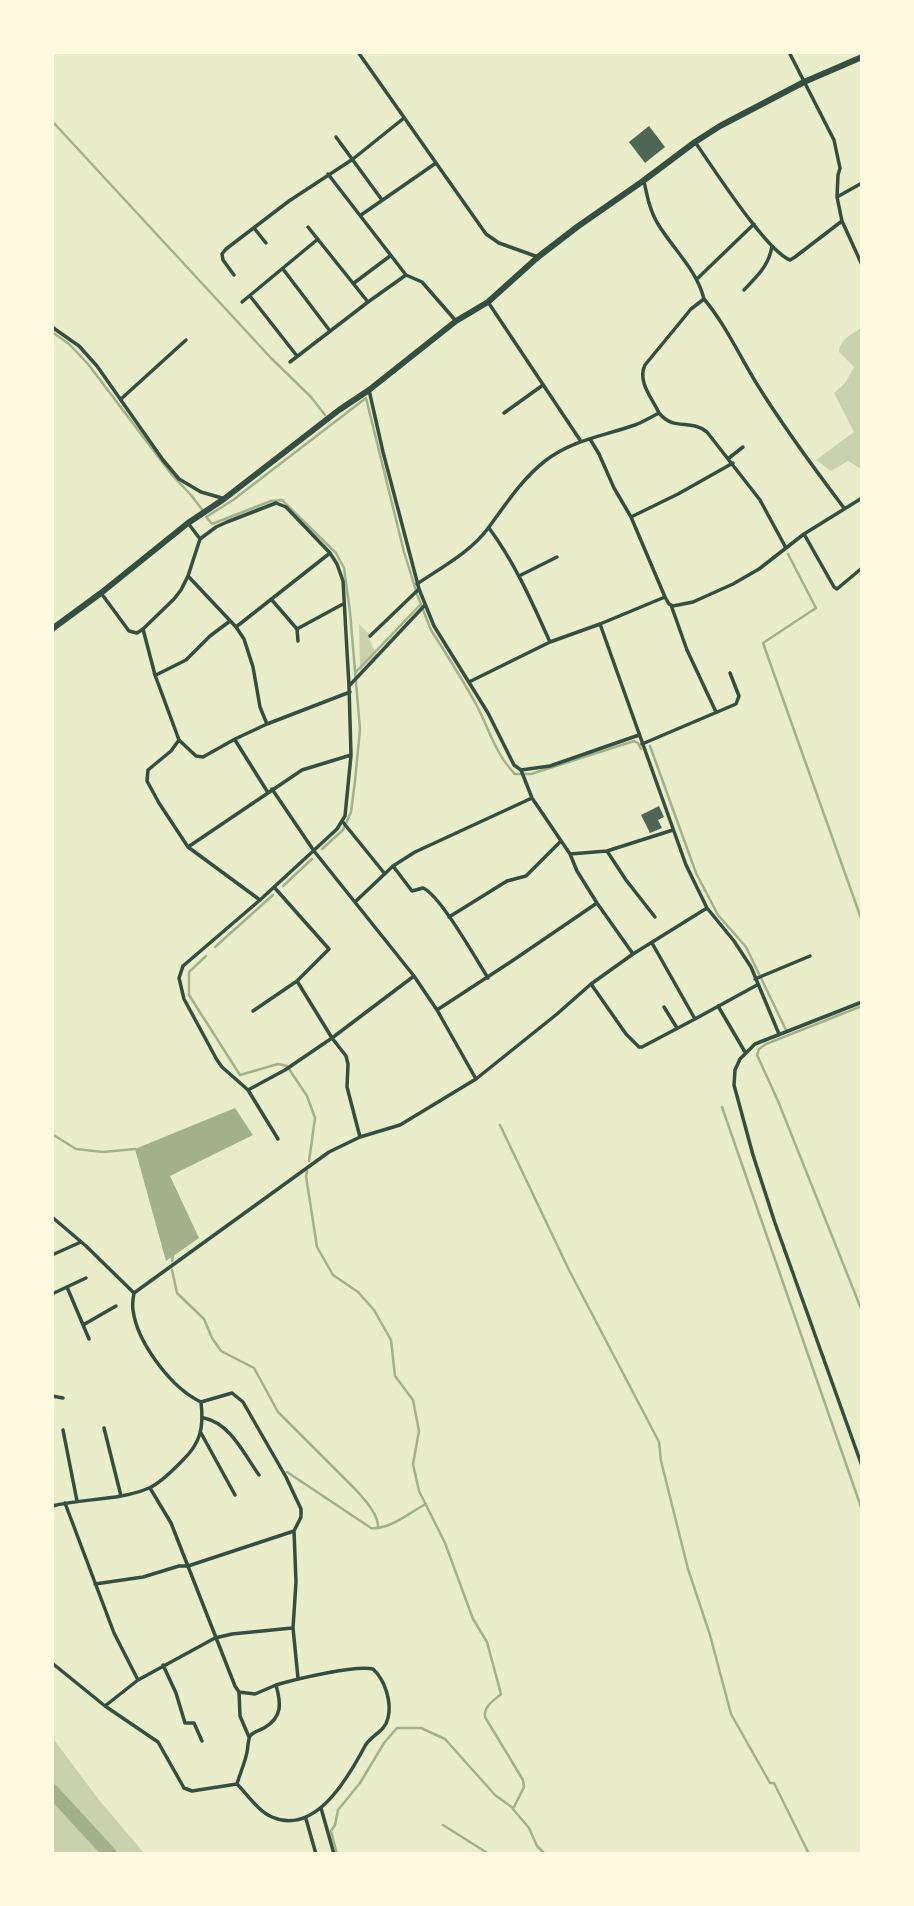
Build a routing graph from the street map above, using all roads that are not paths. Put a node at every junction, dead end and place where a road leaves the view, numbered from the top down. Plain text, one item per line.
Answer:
1 (358, 52) edge
2 (789, 52) edge
3 (861, 57) edge
4 (804, 82) junction
5 (404, 118) junction
6 (337, 137) dead end
7 (695, 142) junction
8 (353, 159) junction
9 (436, 163) junction
10 (328, 174) junction
11 (643, 181) junction
12 (862, 183) edge
13 (837, 197) junction
14 (382, 201) junction
15 (361, 215) junction
16 (842, 221) junction
17 (754, 224) junction
18 (308, 227) dead end
19 (254, 228) junction
20 (318, 239) junction
21 (267, 243) dead end
22 (772, 246) junction
23 (390, 256) junction
24 (538, 257) junction
25 (862, 265) edge
26 (283, 269) junction
27 (234, 275) dead end
28 (406, 275) junction
29 (698, 278) junction
30 (354, 283) junction
31 (744, 290) dead end
32 (250, 296) junction
33 (704, 299) junction
34 (242, 302) dead end
35 (368, 302) junction
36 (488, 302) junction
37 (456, 321) junction
38 (52, 327) edge
39 (330, 331) junction
40 (186, 340) dead end
41 (297, 356) junction
42 (290, 362) dead end
43 (543, 385) junction
44 (369, 390) junction
45 (121, 399) junction
46 (504, 413) dead end
47 (659, 413) junction
48 (590, 439) junction
49 (580, 440) junction
50 (743, 447) dead end
51 (729, 458) junction
52 (733, 463) junction
53 (862, 498) edge
54 (224, 499) junction
55 (844, 509) junction
56 (631, 517) junction
57 (188, 523) junction
58 (489, 528) junction
59 (804, 534) junction
60 (201, 539) junction
61 (786, 548) junction
62 (330, 552) junction
63 (558, 557) dead end
64 (862, 568) edge
65 (188, 576) junction
66 (519, 576) junction
67 (418, 586) junction
68 (101, 593) junction
69 (665, 597) junction
70 (271, 599) junction
71 (344, 604) junction
72 (425, 605) junction
73 (671, 605) junction
74 (230, 621) junction
75 (600, 624) junction
76 (236, 627) junction
77 (52, 629) edge
78 (143, 629) junction
79 (298, 629) junction
80 (370, 636) dead end
81 (298, 641) dead end
82 (550, 642) junction
83 (730, 673) dead end
84 (155, 675) junction
85 (469, 682) junction
86 (349, 686) junction
87 (350, 692) junction
88 (716, 712) junction
89 (267, 724) junction
90 (639, 734) junction
91 (235, 739) junction
92 (179, 740) junction
93 (642, 744) junction
94 (351, 755) junction
95 (521, 770) junction
96 (269, 790) junction
97 (532, 798) junction
98 (342, 821) junction
99 (673, 830) junction
100 (561, 841) junction
101 (188, 846) junction
102 (314, 850) junction
103 (607, 851) junction
104 (570, 855) junction
105 (393, 866) junction
106 (385, 874) junction
107 (274, 887) junction
108 (260, 900) junction
109 (355, 902) junction
110 (597, 902) junction
111 (707, 908) junction
112 (655, 917) dead end
113 (449, 918) junction
114 (652, 943) junction
115 (633, 954) junction
116 (810, 956) dead end
117 (414, 976) junction
118 (488, 978) junction
119 (755, 979) junction
120 (296, 981) junction
121 (591, 984) junction
122 (757, 985) junction
123 (862, 1002) edge
124 (718, 1006) junction
125 (664, 1007) dead end
126 (437, 1010) junction
127 (254, 1011) dead end
128 (695, 1019) junction
129 (677, 1028) junction
130 (779, 1034) junction
131 (332, 1038) junction
132 (745, 1052) junction
133 (476, 1080) junction
134 (247, 1090) junction
135 (360, 1137) junction
136 (278, 1139) dead end
137 (52, 1217) edge
138 (81, 1242) junction
139 (52, 1255) edge
140 (86, 1278) dead end
141 (67, 1287) junction
142 (135, 1293) junction
143 (52, 1294) edge
144 (116, 1306) dead end
145 (83, 1325) junction
146 (89, 1339) dead end
147 (52, 1396) edge
148 (63, 1398) dead end
149 (201, 1402) junction
150 (203, 1418) junction
151 (104, 1428) dead end
152 (63, 1430) dead end
153 (201, 1433) junction
154 (862, 1466) edge
155 (259, 1475) dead end
156 (150, 1488) junction
157 (235, 1495) dead end
158 (121, 1496) junction
159 (77, 1501) junction
160 (65, 1503) junction
161 (52, 1506) edge
162 (294, 1531) junction
163 (188, 1566) junction
164 (95, 1584) junction
165 (293, 1628) junction
166 (215, 1638) junction
167 (52, 1663) edge
168 (163, 1665) junction
169 (299, 1678) junction
170 (138, 1680) junction
171 (276, 1685) junction
172 (239, 1692) junction
173 (105, 1706) junction
174 (249, 1737) junction
175 (202, 1741) dead end
176 (237, 1784) junction
177 (321, 1808) junction
178 (306, 1819) junction
179 (316, 1853) edge
180 (334, 1853) edge

1 - 5 street
2 - 4 street
3 - 4 main road
4 - 7 main road
4 - 13 street
5 - 8 street
5 - 9 street
6 - 8 street
7 - 11 main road
7 - 17 street
8 - 10 street
8 - 14 street
9 - 14 street
9 - 24 street
10 - 15 street
10 - 19 street
11 - 24 main road
11 - 29 street
12 - 13 street
13 - 16 street
14 - 15 street
15 - 23 street
16 - 22 street
16 - 25 street
17 - 22 street
17 - 29 street
18 - 20 street
19 - 21 street
19 - 27 street
20 - 26 street
20 - 30 street
22 - 31 street
23 - 28 street
23 - 30 street
24 - 36 main road
26 - 32 street
26 - 39 street
28 - 35 street
28 - 37 street
29 - 33 street
30 - 35 street
32 - 34 street
32 - 41 street
33 - 47 street
33 - 55 street
35 - 39 street
36 - 37 main road
36 - 43 street
37 - 44 main road
38 - 45 street
39 - 41 street
40 - 45 street
41 - 42 street
43 - 46 street
43 - 49 street
44 - 54 main road
44 - 67 street
45 - 54 street
47 - 48 street
47 - 51 street
48 - 49 street
48 - 56 street
49 - 58 street
50 - 51 street
51 - 52 street
52 - 56 street
52 - 61 street
53 - 55 street
54 - 57 main road
55 - 59 street
56 - 69 street
57 - 60 street
57 - 68 main road
58 - 66 street
58 - 67 street
59 - 61 street
59 - 64 street
60 - 62 street
60 - 65 street
61 - 73 street
62 - 70 street
62 - 71 street
63 - 66 street
65 - 74 street
65 - 78 street
66 - 82 street
67 - 72 street
67 - 80 street
68 - 77 main road
68 - 78 street
69 - 73 street
69 - 75 street
70 - 76 street
70 - 79 street
71 - 79 street
71 - 86 street
72 - 85 street
72 - 86 street
73 - 88 street
74 - 76 street
74 - 84 street
75 - 82 street
75 - 90 street
76 - 89 street
78 - 84 street
79 - 81 street
82 - 85 street
83 - 88 street
84 - 92 street
85 - 95 street
86 - 87 street
87 - 89 street
87 - 94 street
88 - 93 street
89 - 91 street
90 - 93 street
90 - 95 street
91 - 92 street
91 - 96 street
92 - 101 street
93 - 99 street
94 - 96 street
94 - 98 street
95 - 97 street
96 - 101 street
96 - 102 street
97 - 100 street
97 - 105 street
98 - 102 street
98 - 106 street
99 - 103 street
99 - 111 street
100 - 104 street
100 - 113 street
101 - 108 street
102 - 107 street
102 - 109 street
103 - 104 street
103 - 112 street
104 - 110 street
105 - 106 street
105 - 113 street
106 - 109 street
107 - 108 street
107 - 120 street
108 - 134 street
109 - 117 street
110 - 115 street
110 - 118 street
111 - 114 street
111 - 119 street
113 - 118 street
114 - 115 street
114 - 128 street
115 - 121 street
116 - 119 street
117 - 126 street
117 - 131 street
118 - 126 street
119 - 122 street
120 - 127 street
120 - 131 street
121 - 129 street
121 - 133 street
122 - 124 street
122 - 130 street
123 - 130 street
124 - 128 street
124 - 132 street
125 - 129 street
126 - 133 street
128 - 129 street
130 - 132 street
131 - 134 street
131 - 135 street
132 - 154 street
133 - 135 street
134 - 136 street
135 - 142 street
137 - 138 street
138 - 139 street
138 - 142 street
140 - 141 street
141 - 143 street
141 - 145 street
142 - 149 street
144 - 145 street
145 - 146 street
147 - 148 street
149 - 150 street
149 - 162 street
150 - 153 street
150 - 155 street
151 - 158 street
152 - 159 street
153 - 156 street
153 - 157 street
156 - 158 street
156 - 163 street
158 - 159 street
159 - 160 street
160 - 161 street
160 - 164 street
162 - 163 street
162 - 165 street
163 - 164 street
163 - 166 street
164 - 170 street
165 - 166 street
165 - 169 street
166 - 168 street
166 - 172 street
167 - 173 street
168 - 170 street
168 - 175 street
169 - 171 street
169 - 177 street
170 - 173 street
171 - 172 street
171 - 174 street
172 - 174 street
173 - 176 street
174 - 176 street
176 - 178 street
177 - 178 street
177 - 180 street
178 - 179 street

